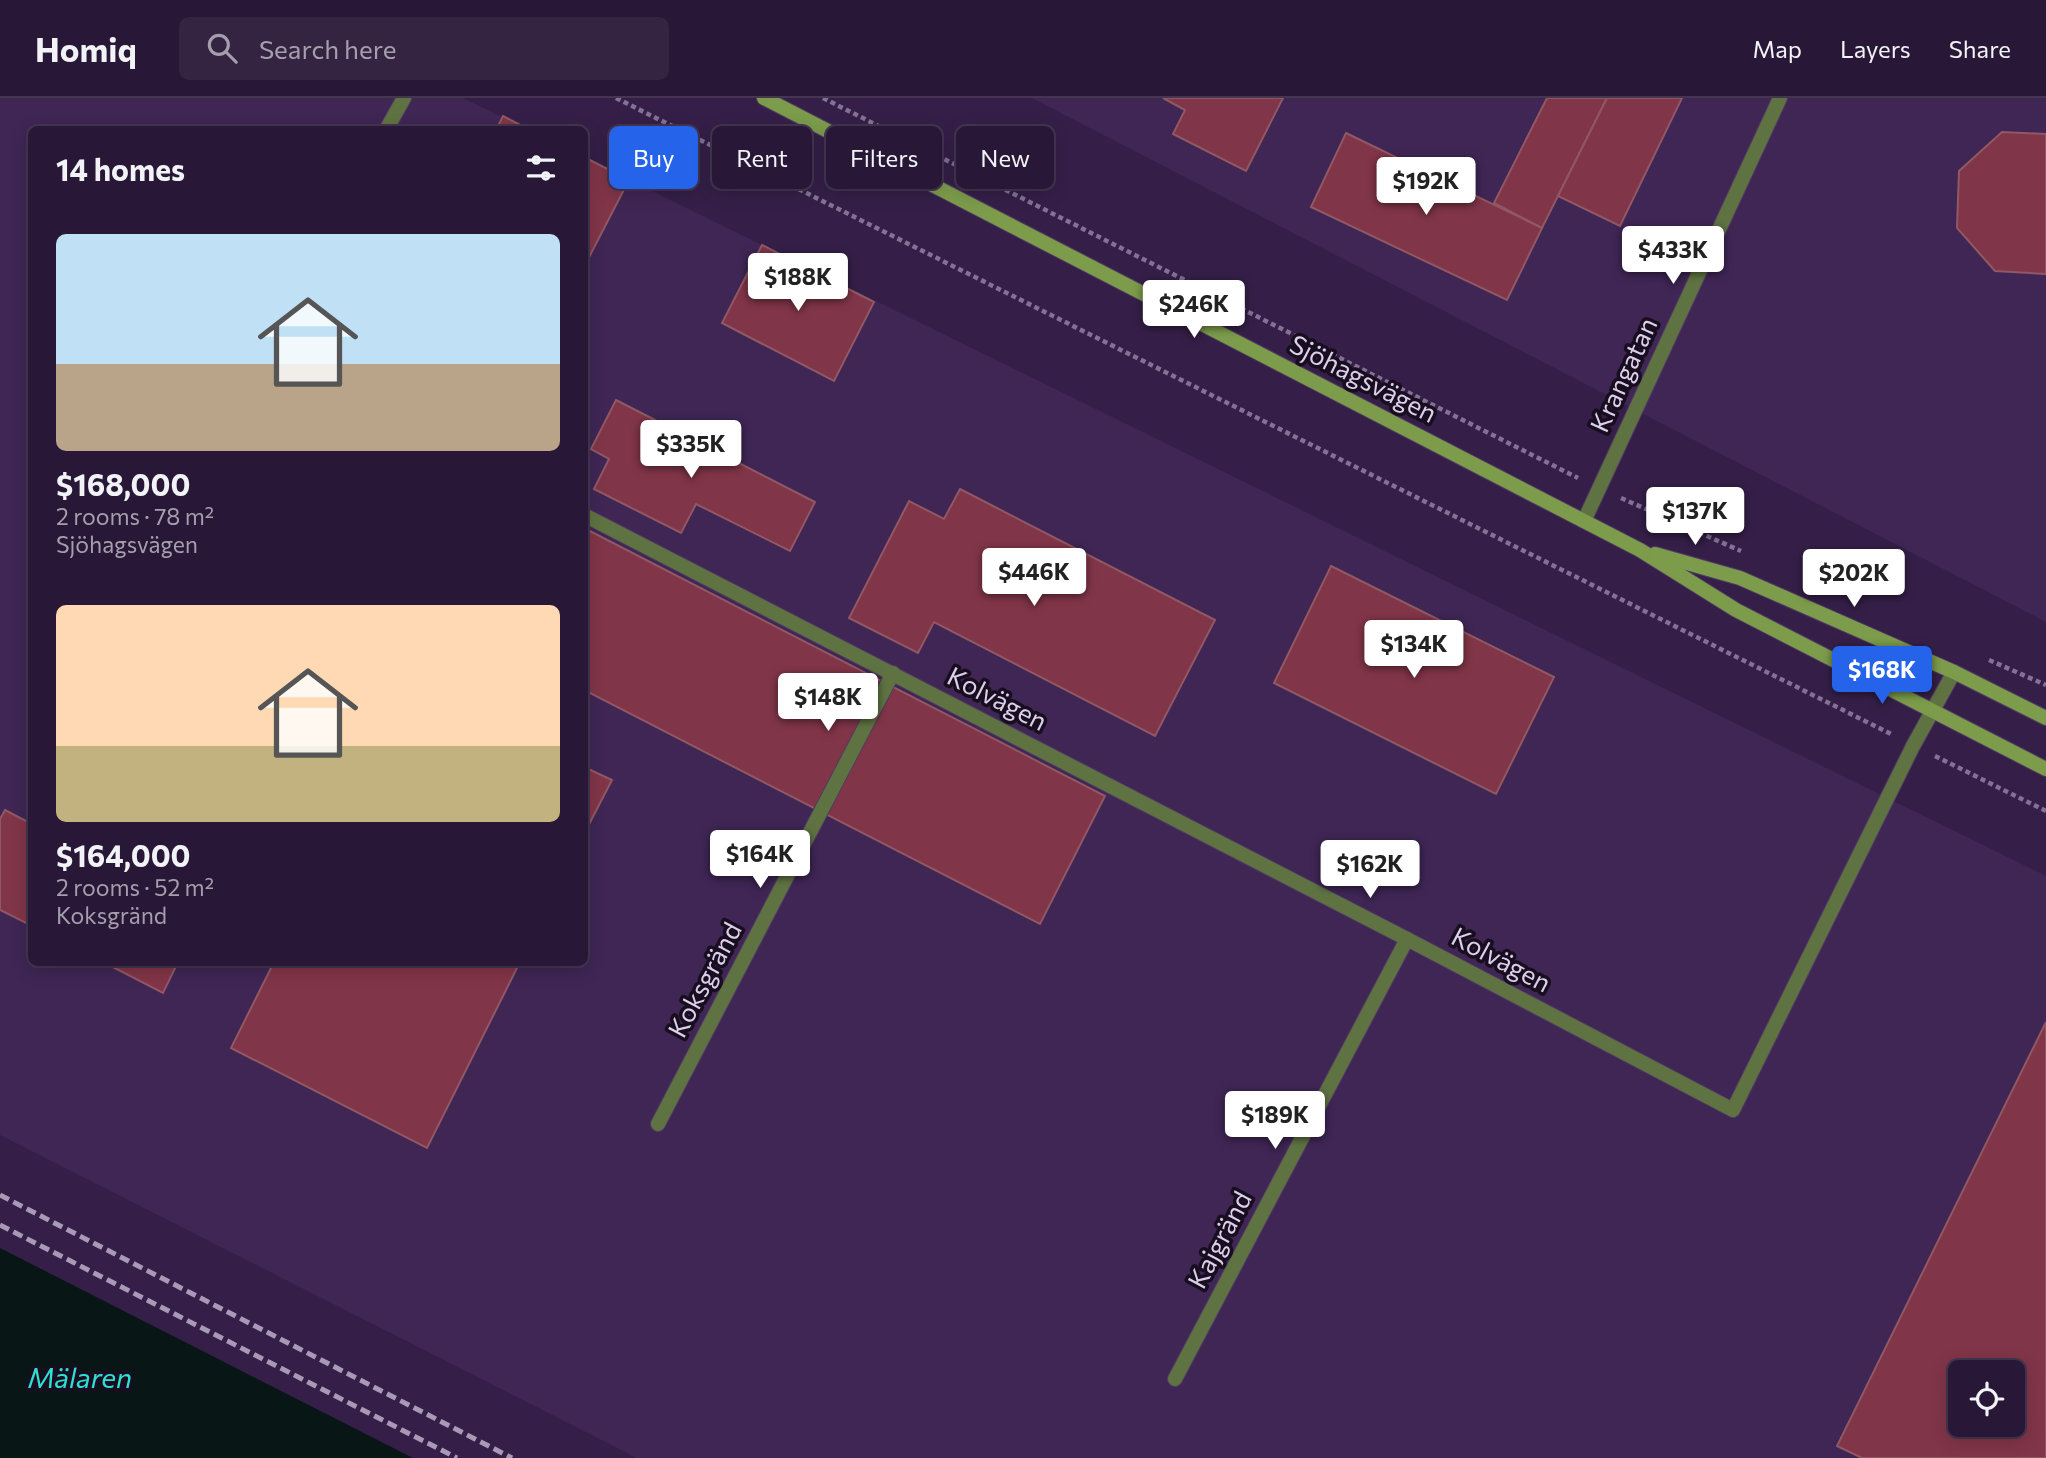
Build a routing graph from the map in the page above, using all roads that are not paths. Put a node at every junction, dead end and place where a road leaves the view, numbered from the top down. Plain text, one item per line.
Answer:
1 (404, 98) edge
2 (764, 98) edge
3 (1780, 98) edge
4 (388, 126) edge
5 (588, 517) edge
6 (1584, 521) junction
7 (1640, 550) junction
8 (1954, 672) junction
9 (893, 673) junction
10 (1932, 712) junction
11 (2046, 718) edge
12 (2046, 769) edge
13 (1407, 939) junction
14 (658, 1124) dead end
15 (1175, 1379) dead end

1 - 4 street
2 - 6 main road, Sjöhagsvägen
3 - 6 street, Krangatan
5 - 9 street, Kolvägen
6 - 7 main road, Sjöhagsvägen
7 - 8 main road, Sjöhagsvägen
7 - 10 main road, Sjöhagsvägen
8 - 10 street, Kolvägen
8 - 11 main road, Sjöhagsvägen
9 - 13 street, Kolvägen
9 - 14 street, Koksgränd
10 - 12 main road, Sjöhagsvägen
10 - 13 street, Kolvägen
13 - 15 street, Kajgränd

